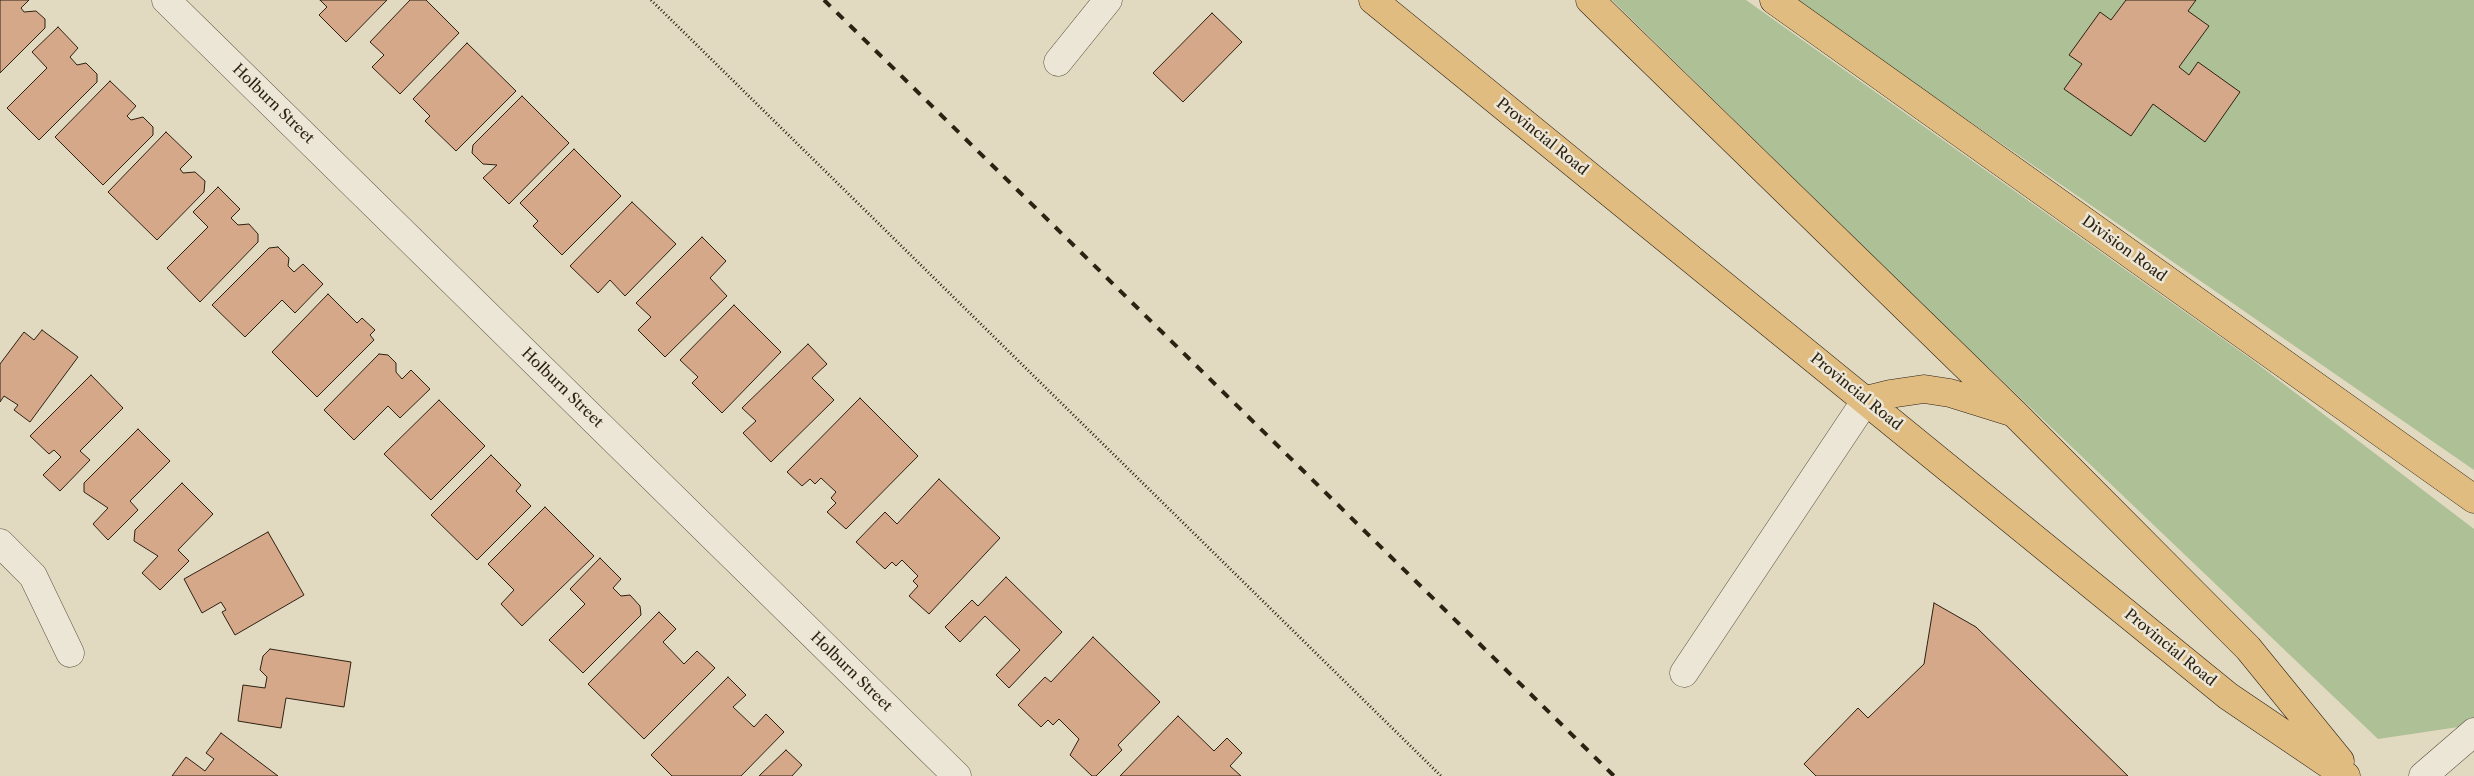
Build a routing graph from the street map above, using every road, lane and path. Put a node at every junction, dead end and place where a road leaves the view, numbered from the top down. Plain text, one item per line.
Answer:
1 (166, 0) edge
2 (651, 0) edge
3 (1108, 0) edge
4 (1373, 0) edge
5 (1590, 0) edge
6 (1774, 0) edge
7 (1058, 62) dead end
8 (1866, 400) junction
9 (2014, 413) junction
10 (2474, 499) edge
11 (0, 543) edge
12 (70, 653) dead end
13 (1684, 673) dead end
14 (2474, 732) edge
15 (948, 773) edge
16 (1441, 776) edge
17 (2346, 776) edge
18 (2352, 776) edge
19 (2423, 776) edge

1 - 15 street, Holburn Street
2 - 16 path
3 - 7 street
4 - 8 main road, Provincial Road
5 - 9 main road
6 - 10 main road, Division Road
8 - 9 main road
8 - 13 street
8 - 17 main road, Provincial Road
9 - 18 main road
11 - 12 street
14 - 19 street

